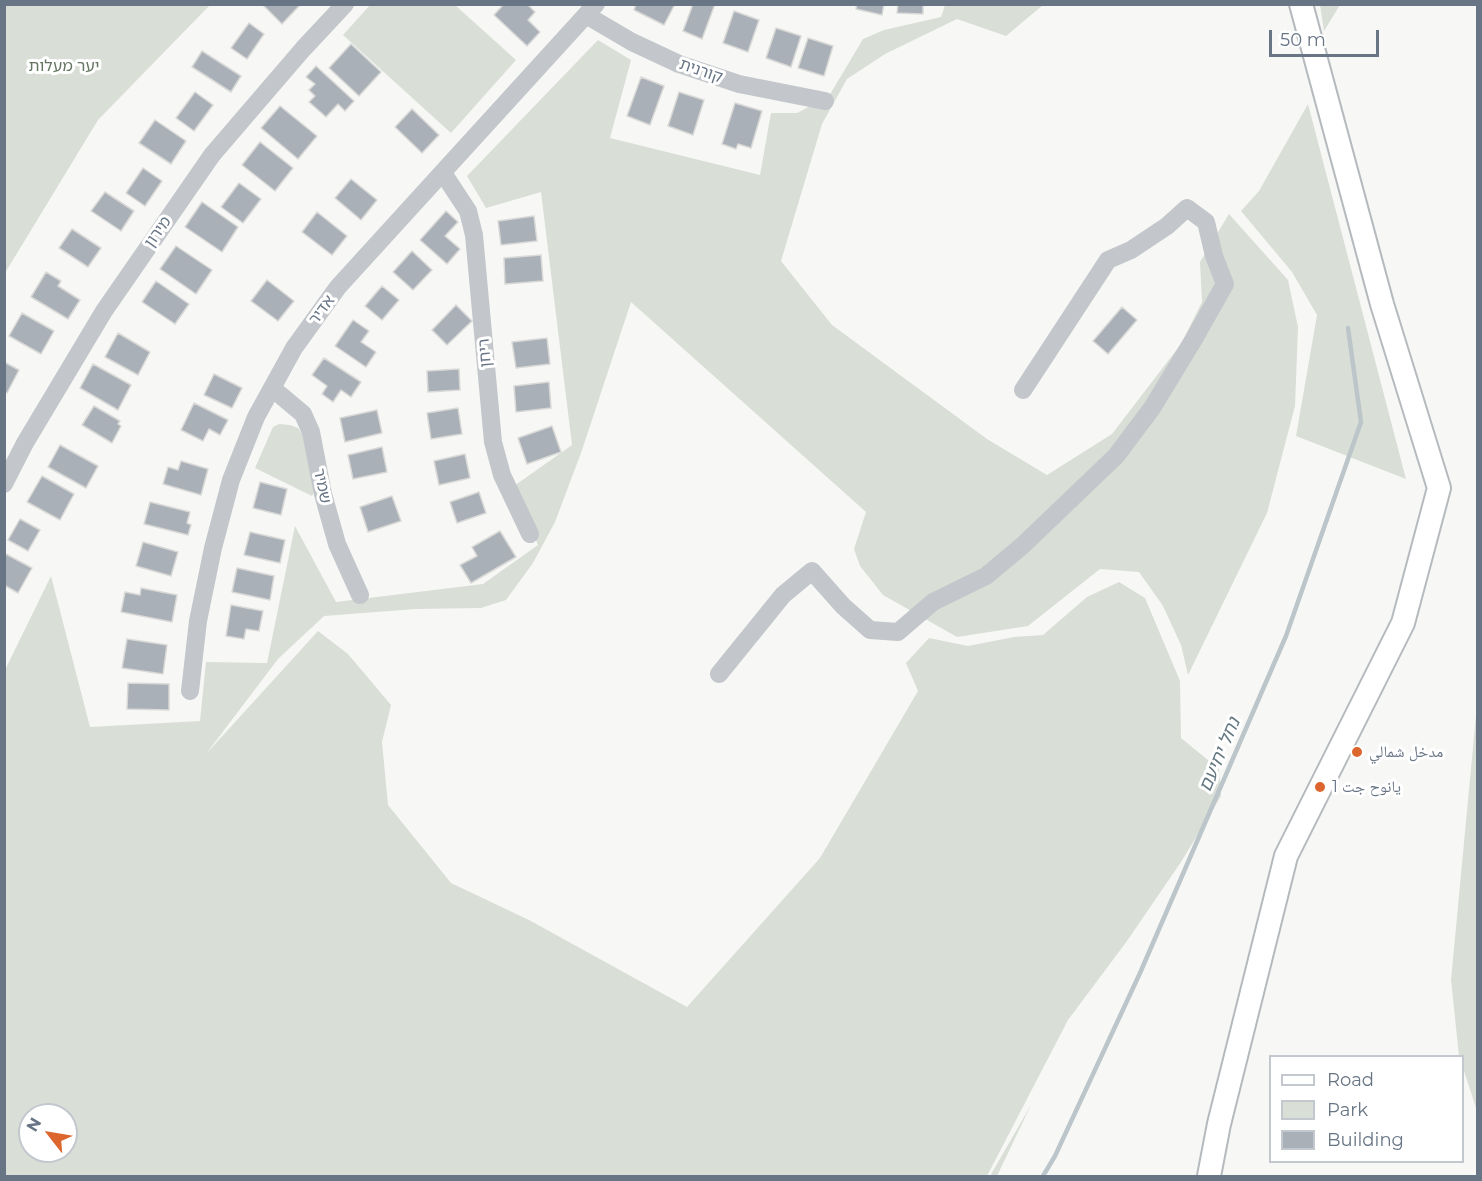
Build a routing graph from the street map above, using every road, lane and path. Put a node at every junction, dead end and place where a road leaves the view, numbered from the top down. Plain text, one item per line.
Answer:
1 (345, 4) edge
2 (1301, 4) edge
3 (591, 10) edge
4 (825, 101) dead end
5 (443, 172) junction
6 (272, 388) junction
7 (1023, 390) dead end
8 (4, 484) edge
9 (530, 534) dead end
10 (360, 595) dead end
11 (719, 674) dead end
12 (190, 691) dead end
13 (1209, 1176) edge

1 - 8 street, מירון
2 - 13 main road
3 - 4 street, קורנית
3 - 5 street, אדיר
5 - 6 street, אדיר
5 - 9 street, ריחן
6 - 10 street, שמיר
6 - 12 street, אדיר
7 - 11 street

